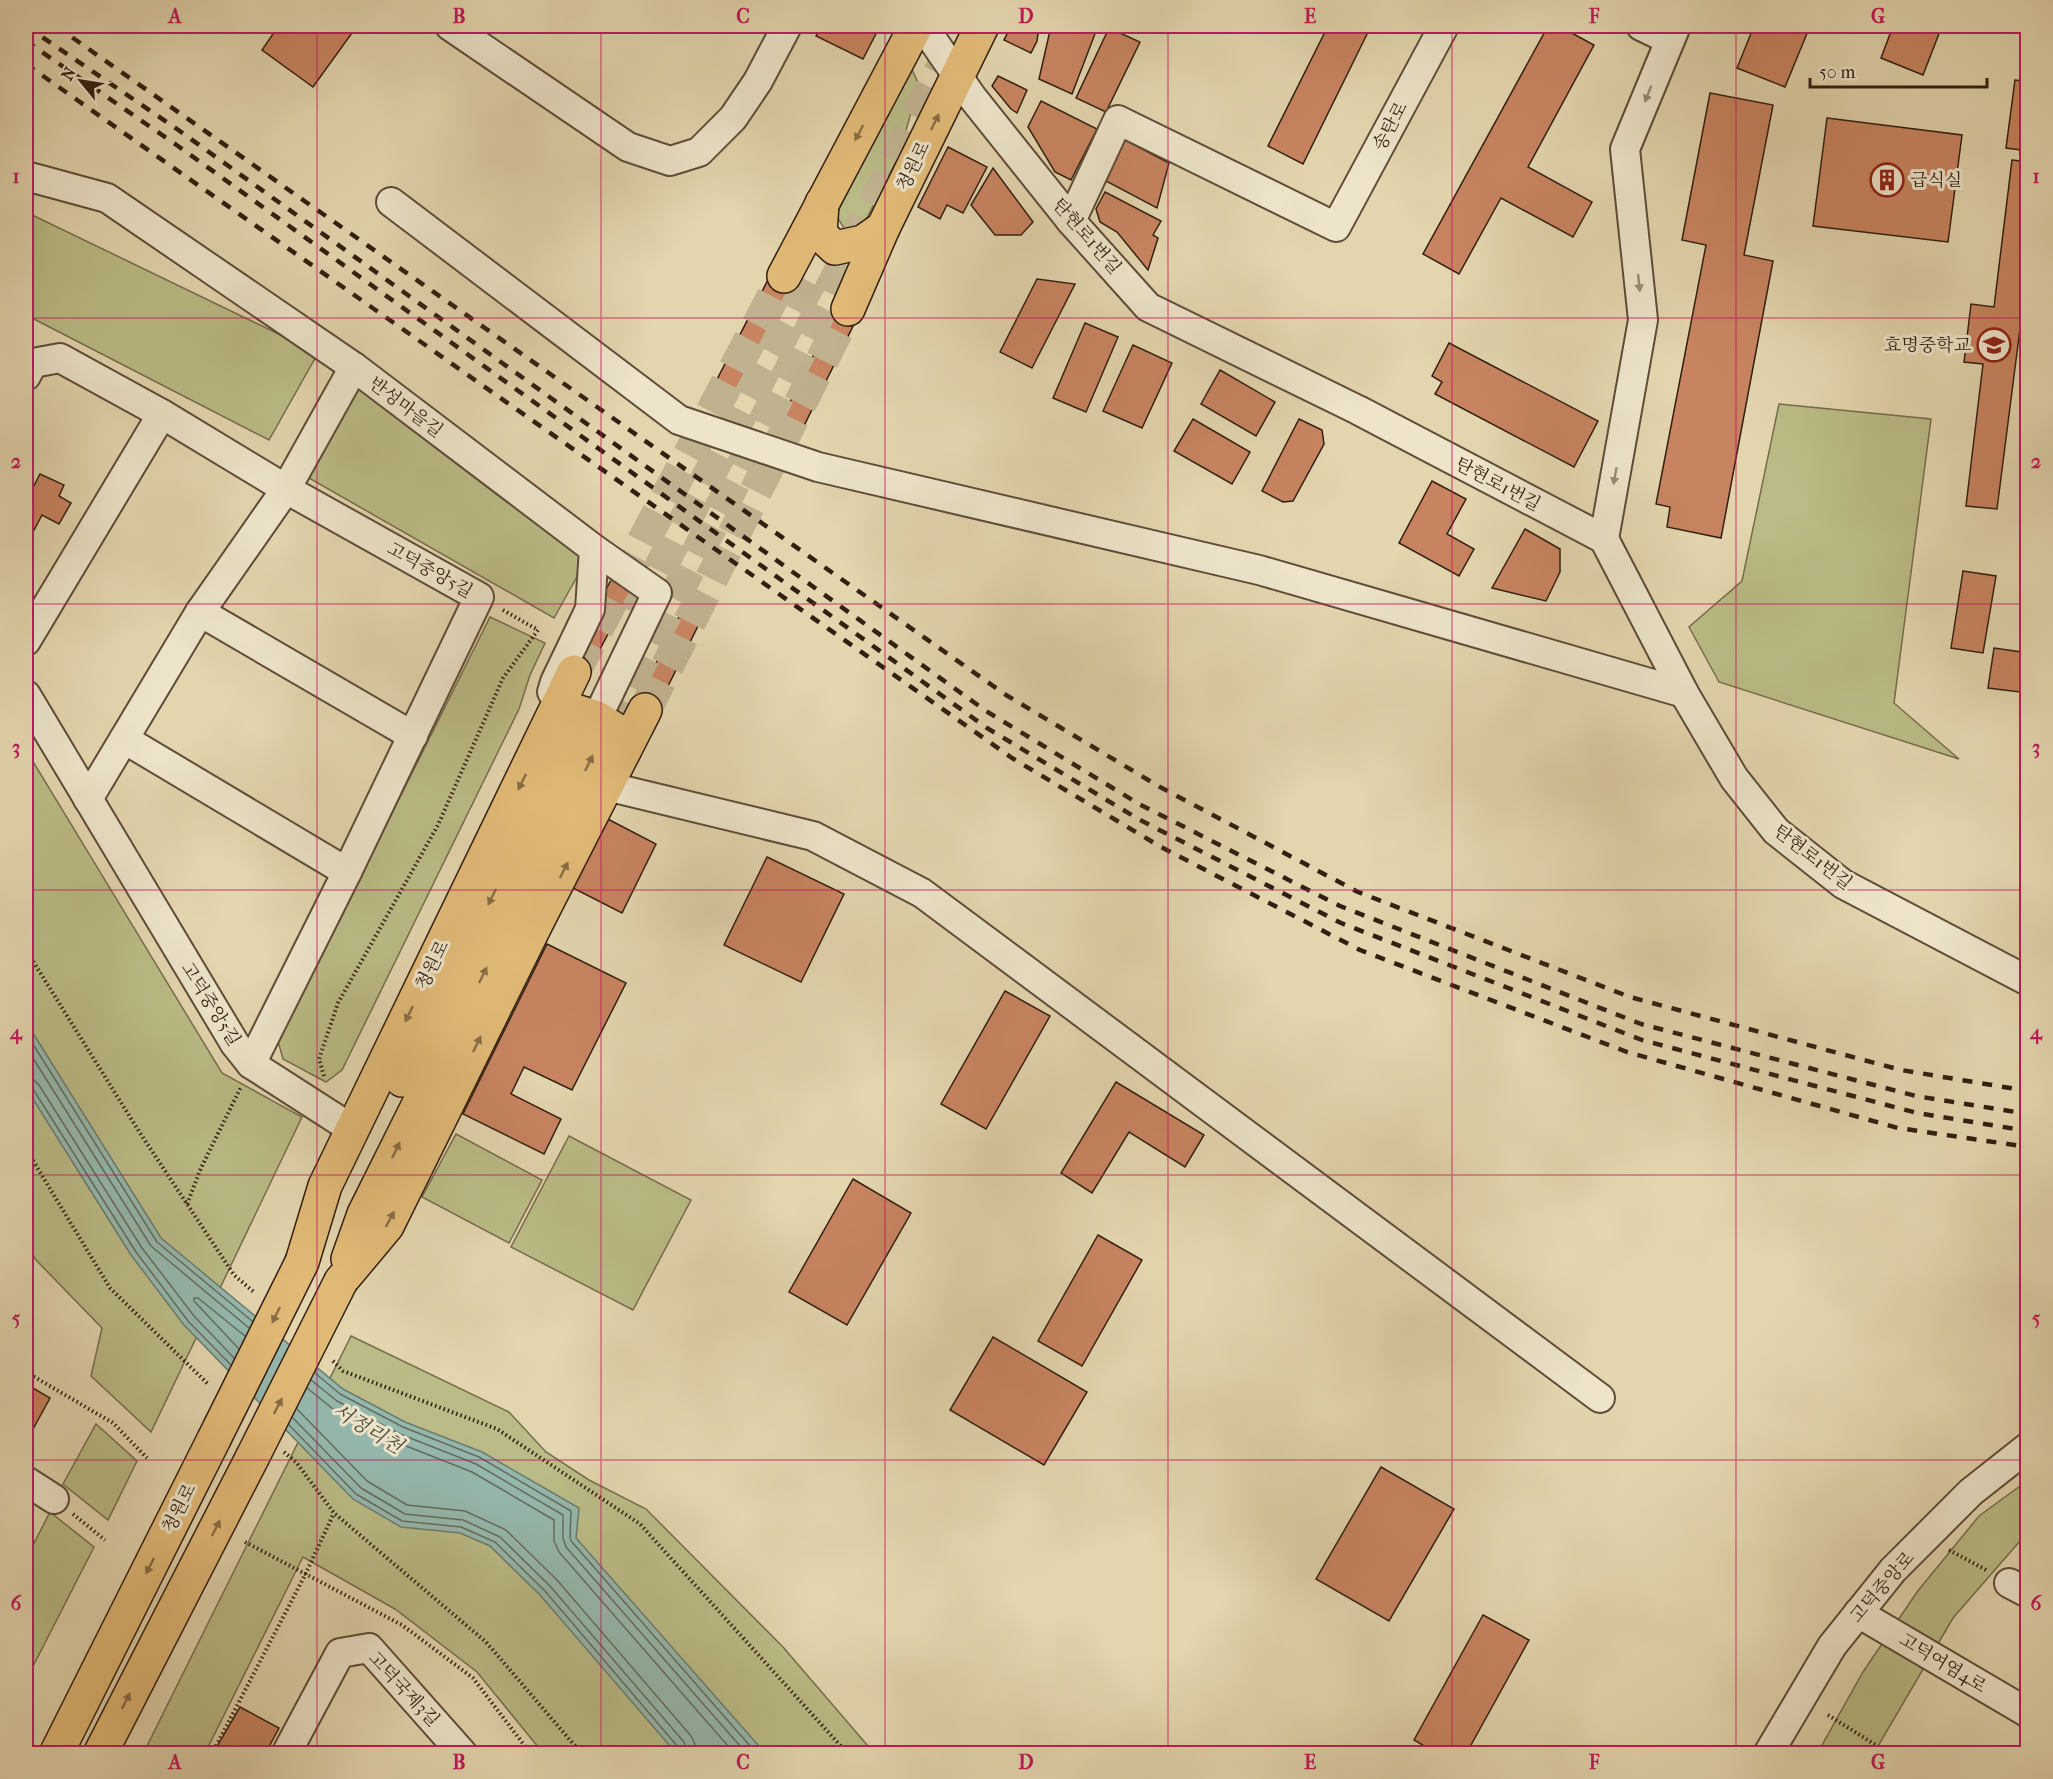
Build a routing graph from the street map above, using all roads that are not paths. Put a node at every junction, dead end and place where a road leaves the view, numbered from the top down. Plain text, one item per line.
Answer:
1 (450, 26) edge
2 (788, 26) edge
3 (916, 26) edge
4 (923, 26) edge
5 (982, 26) edge
6 (1444, 26) edge
7 (1641, 26) edge
8 (1673, 32) edge
9 (958, 76) junction
10 (26, 176) edge
11 (392, 202) dead end
12 (822, 203) junction
13 (1071, 220) junction
14 (883, 228) junction
15 (784, 276) tunnel mouth
16 (848, 309) tunnel mouth
17 (354, 367) junction
18 (26, 376) edge
19 (162, 414) junction
20 (286, 489) junction
21 (1604, 539) junction
22 (594, 549) junction
23 (200, 612) junction
24 (26, 641) edge
25 (574, 672) tunnel mouth
26 (1684, 693) junction
27 (26, 695) edge
28 (645, 710) tunnel mouth
29 (589, 732) junction
30 (413, 736) junction
31 (124, 739) junction
32 (536, 752) junction
33 (606, 786) junction
34 (88, 799) junction
35 (347, 872) junction
36 (2028, 981) edge
37 (251, 1065) junction
38 (352, 1129) junction
39 (302, 1262) junction
40 (341, 1281) junction
41 (1600, 1398) dead end
42 (2028, 1448) edge
43 (26, 1481) edge
44 (54, 1499) road end
45 (1858, 1613) junction
46 (2028, 1713) edge
47 (56, 1754) edge
48 (100, 1754) edge
49 (286, 1754) edge
50 (463, 1754) edge
51 (1768, 1754) edge

1 - 2 street
3 -> 12 main road
4 - 9 street, 탄현로1번길
5 - 9 main road, 청원로
6 - 13 street, 송탄로
7 - 8 street
8 -> 21 street
9 - 13 street, 탄현로1번길
14 -> 9 main road, 청원로
10 - 17 street, 반성마을길
11 - 26 street
12 - 14 main road
12 - 15 main road
13 - 21 street, 탄현로1번길
14 - 16 main road, 청원로
17 - 20 street
17 - 22 street, 반성마을길
18 - 19 street, 고덕중앙5길
19 - 20 street, 고덕중앙5길
19 - 24 street
20 - 23 street
20 - 30 street, 고덕중앙5길
21 - 26 street, 탄현로1번길
22 - 29 street, 반성마을길
22 - 32 street
23 - 30 street
23 - 31 street
25 - 29 main road, 청원로
26 - 36 street, 탄현로1번길
27 - 34 street, 고덕중앙5길
28 - 29 main road, 청원로
29 - 32 main road, 청원로
29 - 33 main road, 청원로
29 -> 39 main road, 청원로
40 -> 29 main road, 청원로
30 - 35 street, 고덕중앙5길
31 - 34 street
31 - 35 street
32 -> 38 main road, 청원로
40 -> 33 main road, 청원로
33 - 41 street
34 - 37 street, 고덕중앙5길
35 - 37 street, 고덕중앙5길
37 - 38 street, 고덕중앙5길
38 - 39 main road, 청원로
39 -> 47 main road, 청원로, bridge
48 -> 40 main road, 청원로, bridge
42 - 45 street, 고덕중앙로
43 - 44 street
45 - 46 street, 고덕여염4로
45 - 51 street, 고덕중앙로
49 - 50 street, 고덕국제3길

